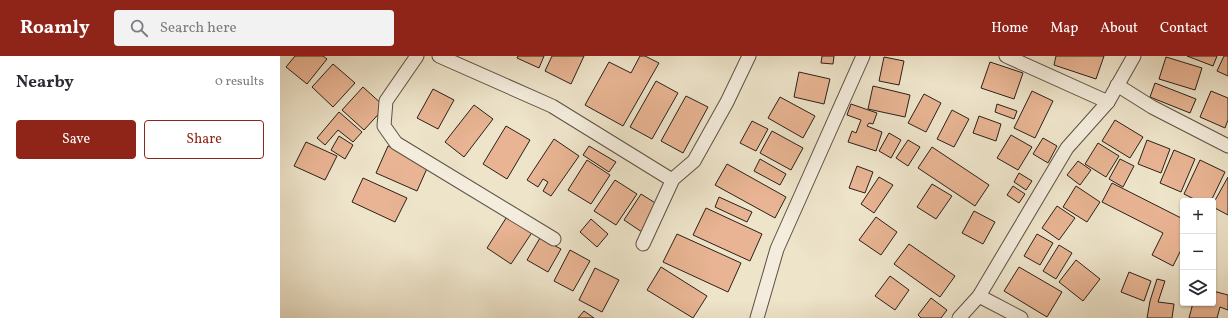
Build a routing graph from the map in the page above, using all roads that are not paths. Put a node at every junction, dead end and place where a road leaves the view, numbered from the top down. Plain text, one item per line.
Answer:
1 (417, 56) edge
2 (439, 56) edge
3 (749, 56) edge
4 (863, 56) edge
5 (1006, 56) edge
6 (1134, 56) edge
7 (1117, 85) junction
8 (1108, 102) junction
9 (1228, 146) edge
10 (672, 180) junction
11 (554, 239) dead end
12 (643, 244) dead end
13 (979, 296) junction
14 (757, 318) edge
15 (959, 318) edge
16 (1021, 318) edge

1 - 11 street
2 - 10 street
3 - 10 street
4 - 14 street
5 - 8 street
6 - 7 street
7 - 8 street
7 - 9 street
8 - 13 street
10 - 12 street
13 - 15 street
13 - 16 street

